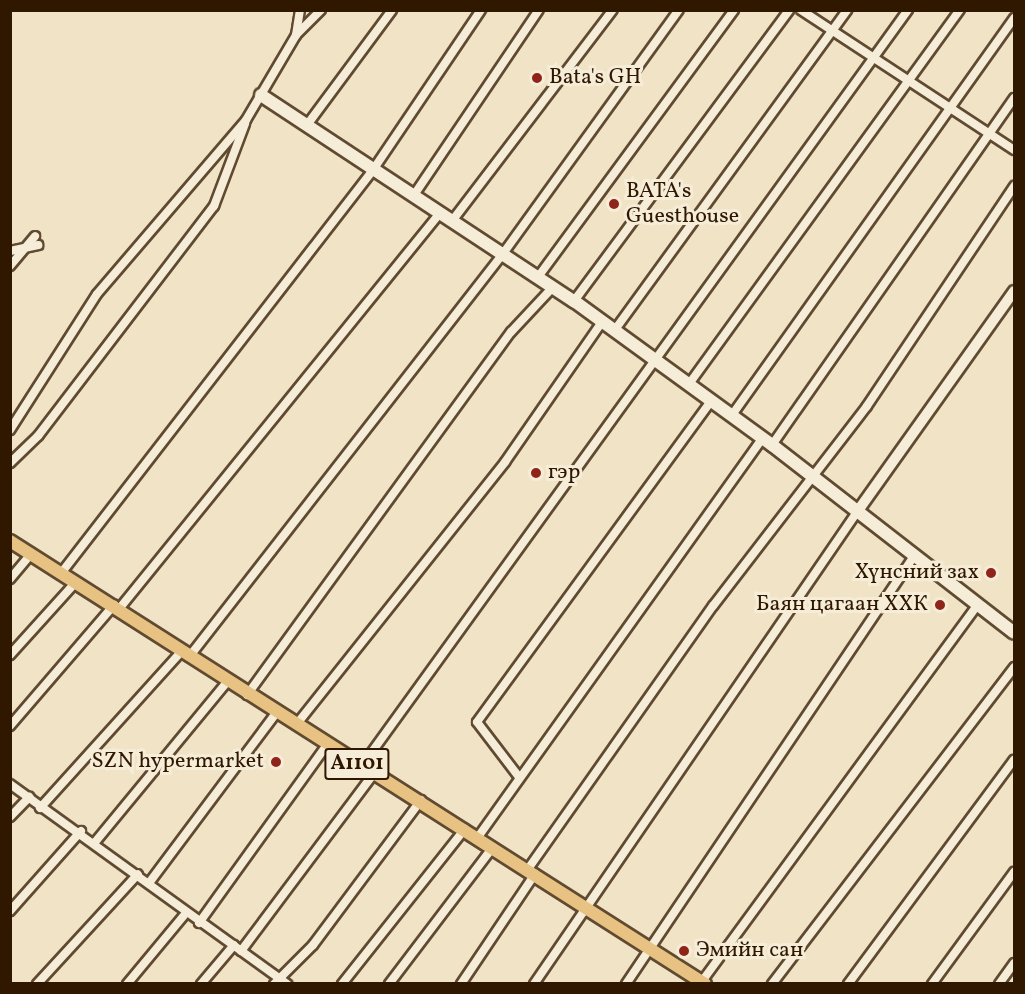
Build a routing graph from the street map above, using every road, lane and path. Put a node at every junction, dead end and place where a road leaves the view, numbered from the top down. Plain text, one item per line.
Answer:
1 (300, 10) edge
2 (321, 10) edge
3 (392, 10) edge
4 (481, 10) edge
5 (539, 10) edge
6 (614, 10) edge
7 (679, 10) edge
8 (734, 10) edge
9 (789, 10) edge
10 (801, 10) edge
11 (847, 10) edge
12 (908, 10) edge
13 (960, 10) edge
14 (1014, 18) edge
15 (833, 31) junction
16 (296, 35) junction
17 (874, 59) junction
18 (910, 82) junction
19 (261, 95) junction
20 (1014, 98) edge
21 (952, 110) junction
22 (246, 120) junction
23 (307, 125) junction
24 (990, 135) junction
25 (1014, 150) edge
26 (373, 170) junction
27 (1014, 186) edge
28 (414, 195) junction
29 (440, 213) junction
30 (452, 221) junction
31 (35, 236) dead end
32 (38, 245) dead end
33 (26, 248) junction
34 (10, 251) edge
35 (502, 255) junction
36 (10, 266) edge
37 (538, 277) junction
38 (553, 287) junction
39 (1014, 291) edge
40 (574, 302) junction
41 (602, 322) junction
42 (614, 331) junction
43 (654, 361) junction
44 (689, 384) junction
45 (712, 400) junction
46 (732, 415) junction
47 (10, 429) edge
48 (768, 441) junction
49 (10, 463) edge
50 (814, 477) junction
51 (857, 512) junction
52 (10, 541) edge
53 (32, 553) junction
54 (914, 556) junction
55 (62, 572) junction
56 (10, 579) edge
57 (76, 582) junction
58 (977, 605) junction
59 (116, 607) junction
60 (1014, 633) edge
61 (185, 654) junction
62 (10, 655) edge
63 (1014, 667) edge
64 (227, 682) junction
65 (247, 695) junction
66 (276, 713) junction
67 (296, 725) junction
68 (10, 726) edge
69 (327, 745) junction
70 (1014, 760) edge
71 (362, 766) junction
72 (374, 773) junction
73 (519, 777) junction
74 (10, 784) edge
75 (29, 796) junction
76 (421, 800) junction
77 (40, 808) junction
78 (10, 818) edge
79 (465, 828) junction
80 (81, 831) junction
81 (478, 837) junction
82 (96, 841) junction
83 (493, 847) junction
84 (532, 872) junction
85 (1014, 872) edge
86 (138, 874) junction
87 (148, 883) junction
88 (587, 904) junction
89 (10, 911) edge
90 (186, 913) junction
91 (199, 923) junction
92 (237, 948) junction
93 (652, 948) junction
94 (1014, 963) edge
95 (277, 981) edge
96 (702, 983) edge
97 (37, 984) edge
98 (127, 984) edge
99 (201, 984) edge
100 (287, 984) edge
101 (342, 984) edge
102 (389, 984) edge
103 (461, 984) edge
104 (534, 984) edge
105 (626, 984) edge
106 (772, 984) edge
107 (849, 984) edge
108 (932, 984) edge
109 (999, 984) edge

1 - 16 street
2 - 16 street
3 - 23 street
4 - 26 street
5 - 28 street
6 - 30 street
7 - 35 street
8 - 37 street
9 - 40 street
10 - 15 street
11 - 15 street
12 - 17 street
13 - 18 street
14 - 21 street
15 - 17 street
15 - 42 street
16 - 19 street
17 - 18 street
17 - 43 street
18 - 21 street
18 - 44 street
19 - 22 street
19 - 23 main road
20 - 24 street
21 - 24 street
21 - 46 street
22 - 47 street
22 - 49 street
23 - 26 main road
24 - 25 street
24 - 48 street
26 - 28 main road
26 - 55 street
27 - 50 street
28 - 29 main road
29 - 30 main road
29 - 59 street
30 - 35 main road
31 - 33 street
32 - 33 street
33 - 34 street
33 - 36 street
35 - 37 main road
35 - 61 street
37 - 38 main road
38 - 40 main road
38 - 65 street
39 - 51 street
40 - 41 main road
41 - 42 main road
41 - 67 street
42 - 43 main road
43 - 44 main road
43 - 71 street
44 - 45 main road
45 - 46 main road
45 - 73 street
46 - 48 main road
48 - 50 main road
48 - 73 street
50 - 51 main road
50 - 84 street
51 - 54 main road
51 - 88 street
52 - 53 main road, A1101
53 - 55 main road, A1101
53 - 56 street
54 - 58 main road
54 - 93 street
55 - 57 main road, A1101
57 - 59 main road, A1101
57 - 62 street
58 - 60 main road
58 - 96 street
59 - 61 main road, A1101
59 - 68 street
61 - 64 main road, A1101
61 - 77 street
63 - 106 street
64 - 65 main road, A1101
64 - 82 street
65 - 66 main road, A1101
66 - 67 main road, A1101
66 - 87 street
67 - 69 main road, A1101
69 - 71 main road, A1101
69 - 91 street
70 - 107 street
71 - 72 main road, A1101
72 - 76 main road, A1101
72 - 92 street
73 - 81 street
74 - 75 street
75 - 77 street
75 - 78 street
76 - 79 main road, A1101
76 - 95 street
77 - 80 street
79 - 81 main road, A1101
79 - 101 street
80 - 82 street
80 - 89 street
81 - 83 main road, A1101
82 - 86 street
83 - 84 main road, A1101
83 - 102 street
84 - 88 main road, A1101
84 - 103 street
85 - 108 street
86 - 87 street
86 - 97 street
87 - 90 street
88 - 93 main road, A1101
88 - 104 street
90 - 91 street
90 - 98 street
91 - 92 street
92 - 95 street
92 - 99 street
93 - 96 main road, A1101
93 - 105 street
94 - 109 street
95 - 100 street

